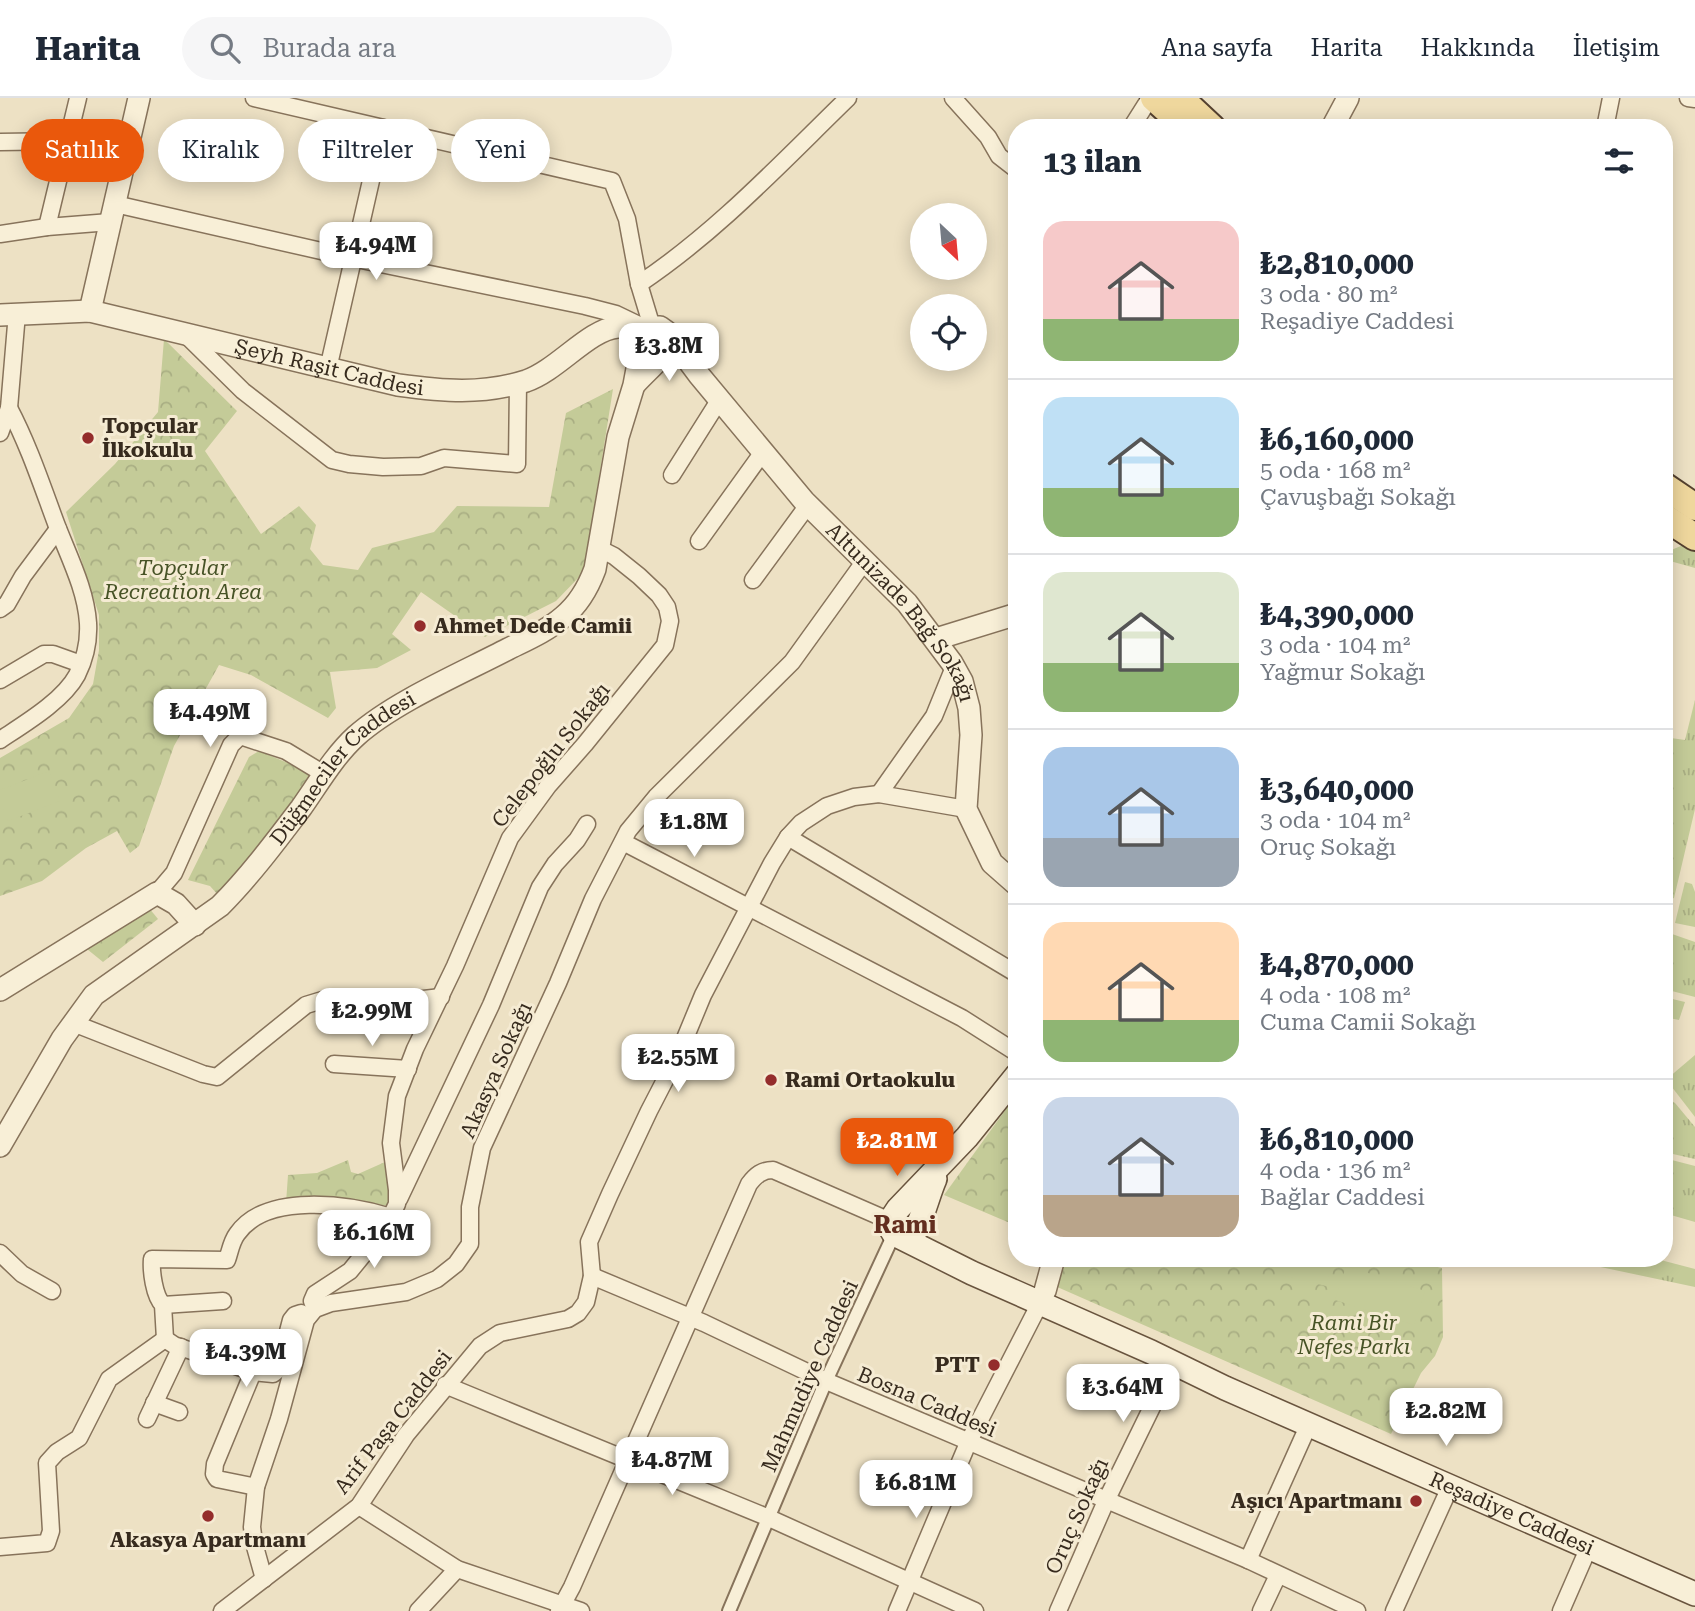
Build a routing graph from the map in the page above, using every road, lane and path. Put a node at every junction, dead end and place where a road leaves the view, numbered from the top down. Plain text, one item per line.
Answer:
1 (78, 98) edge
2 (139, 98) edge
3 (254, 98) edge
4 (848, 98) edge
5 (953, 98) edge
6 (1152, 98) edge
7 (1179, 98) edge
8 (1611, 98) edge
9 (1688, 98) edge
10 (1695, 99) edge
11 (73, 119) edge
12 (344, 119) edge
13 (1137, 119) edge
14 (1177, 119) edge
15 (1202, 119) edge
16 (1607, 119) edge
17 (437, 140) edge
18 (0, 142) edge
19 (21, 142) edge
20 (1008, 163) edge
21 (58, 182) edge
22 (370, 182) edge
23 (113, 213) junction
24 (47, 228) junction
25 (0, 234) edge
26 (352, 258) junction
27 (639, 284) junction
28 (90, 311) junction
29 (8, 314) edge
30 (185, 333) junction
31 (647, 333) junction
32 (665, 350) junction
33 (328, 369) junction
34 (518, 383) junction
35 (635, 385) junction
36 (720, 399) junction
37 (9, 408) junction
38 (0, 433) edge
39 (763, 452) junction
40 (672, 475) dead end
41 (1673, 492) edge
42 (808, 505) junction
43 (1695, 507) edge
44 (1673, 523) edge
45 (58, 529) junction
46 (1695, 537) edge
47 (699, 541) dead end
48 (600, 549) junction
49 (864, 562) junction
50 (753, 580) dead end
51 (0, 609) edge
52 (1008, 617) edge
53 (936, 639) junction
54 (81, 664) junction
55 (954, 667) junction
56 (0, 680) edge
57 (0, 740) edge
58 (324, 774) junction
59 (879, 794) junction
60 (966, 809) junction
61 (587, 824) dead end
62 (788, 837) junction
63 (622, 842) junction
64 (1008, 877) edge
65 (157, 893) junction
66 (749, 908) junction
67 (195, 925) junction
68 (1008, 969) edge
69 (0, 990) edge
70 (441, 997) junction
71 (73, 1023) junction
72 (1008, 1047) edge
73 (334, 1064) dead end
74 (408, 1069) junction
75 (1008, 1086) edge
76 (0, 1146) edge
77 (394, 1211) junction
78 (903, 1231) junction
79 (0, 1253) edge
80 (1051, 1267) edge
81 (592, 1276) junction
82 (52, 1291) dead end
83 (1043, 1297) junction
84 (223, 1301) dead end
85 (163, 1306) junction
86 (312, 1313) junction
87 (690, 1317) junction
88 (165, 1339) junction
89 (181, 1346) junction
90 (1176, 1358) junction
91 (253, 1372) junction
92 (826, 1381) junction
93 (445, 1385) junction
94 (154, 1404) junction
95 (178, 1412) dead end
96 (146, 1419) dead end
97 (1309, 1424) junction
98 (968, 1443) junction
99 (629, 1459) junction
100 (256, 1487) junction
101 (1450, 1487) junction
102 (1106, 1501) junction
103 (359, 1506) junction
104 (769, 1518) junction
105 (0, 1546) edge
106 (1588, 1549) junction
107 (1248, 1560) junction
108 (457, 1569) junction
109 (1278, 1574) junction
110 (264, 1578) junction
111 (910, 1581) junction
112 (1695, 1584) edge
113 (1695, 1594) edge
114 (561, 1607) edge
115 (222, 1611) edge
116 (418, 1611) edge
117 (581, 1611) edge
118 (729, 1611) edge
119 (897, 1611) edge
120 (975, 1611) edge
121 (1058, 1611) edge
122 (1261, 1611) edge
123 (1357, 1611) edge
124 (1394, 1611) edge
125 (1561, 1611) edge

1 - 11 street
2 - 23 street
3 - 12 street
4 - 27 street
5 - 20 street
6 - 13 street
6 - 14 main road
7 - 15 main road
8 - 16 street
9 - 10 street
17 - 27 street
18 - 19 street
21 - 24 street
22 - 26 street
23 - 24 street
23 - 26 street
23 - 28 street
24 - 25 street
26 - 31 street
26 - 33 street
27 - 31 street
28 - 29 street, Şeyh Raşit Caddesi
28 - 30 street, Şeyh Raşit Caddesi
29 - 37 street
30 - 33 street, Şeyh Raşit Caddesi
30 - 34 street
31 - 32 street, Altunizade Bağ Sokağı
31 - 34 street, Şeyh Raşit Caddesi
31 - 35 street
32 - 35 street
32 - 36 street, Altunizade Bağ Sokağı
33 - 34 street, Şeyh Raşit Caddesi
35 - 48 street, Düğmeciler Caddesi
36 - 39 street, Altunizade Bağ Sokağı
36 - 40 street
37 - 38 street
37 - 45 street
39 - 42 street, Altunizade Bağ Sokağı
39 - 47 street
41 - 43 main road
42 - 49 street, Altunizade Bağ Sokağı
42 - 50 street
44 - 46 main road
45 - 51 street
45 - 54 street
48 - 58 street, Düğmeciler Caddesi
48 - 70 street, Celepoğlu Sokağı
49 - 53 street, Altunizade Bağ Sokağı
49 - 63 street, Akasya Sokağı
52 - 53 street
53 - 55 street, Altunizade Bağ Sokağı
54 - 56 street
54 - 57 street
55 - 59 street
55 - 60 street, Altunizade Bağ Sokağı
58 - 65 street
58 - 67 street, Düğmeciler Caddesi
59 - 60 street
59 - 62 street
60 - 64 street, Altunizade Bağ Sokağı
61 - 77 street
62 - 66 street
62 - 68 street
63 - 66 street
63 - 86 street, Akasya Sokağı
65 - 67 street
65 - 69 street
66 - 72 street
66 - 81 street
67 - 71 street, Düğmeciler Caddesi
70 - 71 street
70 - 74 street, Celepoğlu Sokağı
71 - 76 street, Düğmeciler Caddesi
73 - 74 street
74 - 77 street, Celepoğlu Sokağı
75 - 78 main road
77 - 85 street
77 - 86 street
78 - 83 main road, Reşadiye Caddesi
78 - 87 street
78 - 92 street, Mahmudiye Caddesi
79 - 82 street
80 - 83 street
81 - 87 street, Bosna Caddesi
81 - 93 street, Arif Paşa Caddesi
83 - 90 main road, Reşadiye Caddesi
83 - 98 street
84 - 85 street
85 - 88 street
86 - 91 street
86 - 100 street
87 - 92 street, Bosna Caddesi
87 - 99 street
88 - 89 street
88 - 105 street
89 - 91 street
89 - 94 street
90 - 97 main road, Reşadiye Caddesi
90 - 102 street, Oruç Sokağı
90 - 112 main road, Reşadiye Caddesi
91 - 100 street
92 - 98 street, Bosna Caddesi
92 - 104 street, Mahmudiye Caddesi
93 - 99 street
93 - 103 street, Arif Paşa Caddesi
94 - 95 street
94 - 96 street
97 - 101 main road, Reşadiye Caddesi
97 - 107 street
98 - 102 street, Bosna Caddesi
98 - 111 street
99 - 104 street
99 - 114 street
100 - 110 street
101 - 106 main road, Reşadiye Caddesi
101 - 124 street
102 - 107 street, Bosna Caddesi
102 - 121 street, Oruç Sokağı
103 - 108 street
103 - 110 street, Arif Paşa Caddesi
104 - 111 street
104 - 118 street, Mahmudiye Caddesi
106 - 113 main road, Reşadiye Caddesi
106 - 125 street
107 - 109 street, Bosna Caddesi
108 - 114 street
108 - 116 street
109 - 122 street
109 - 123 street, Bosna Caddesi
110 - 115 street, Arif Paşa Caddesi
111 - 119 street
111 - 120 street
114 - 117 street

